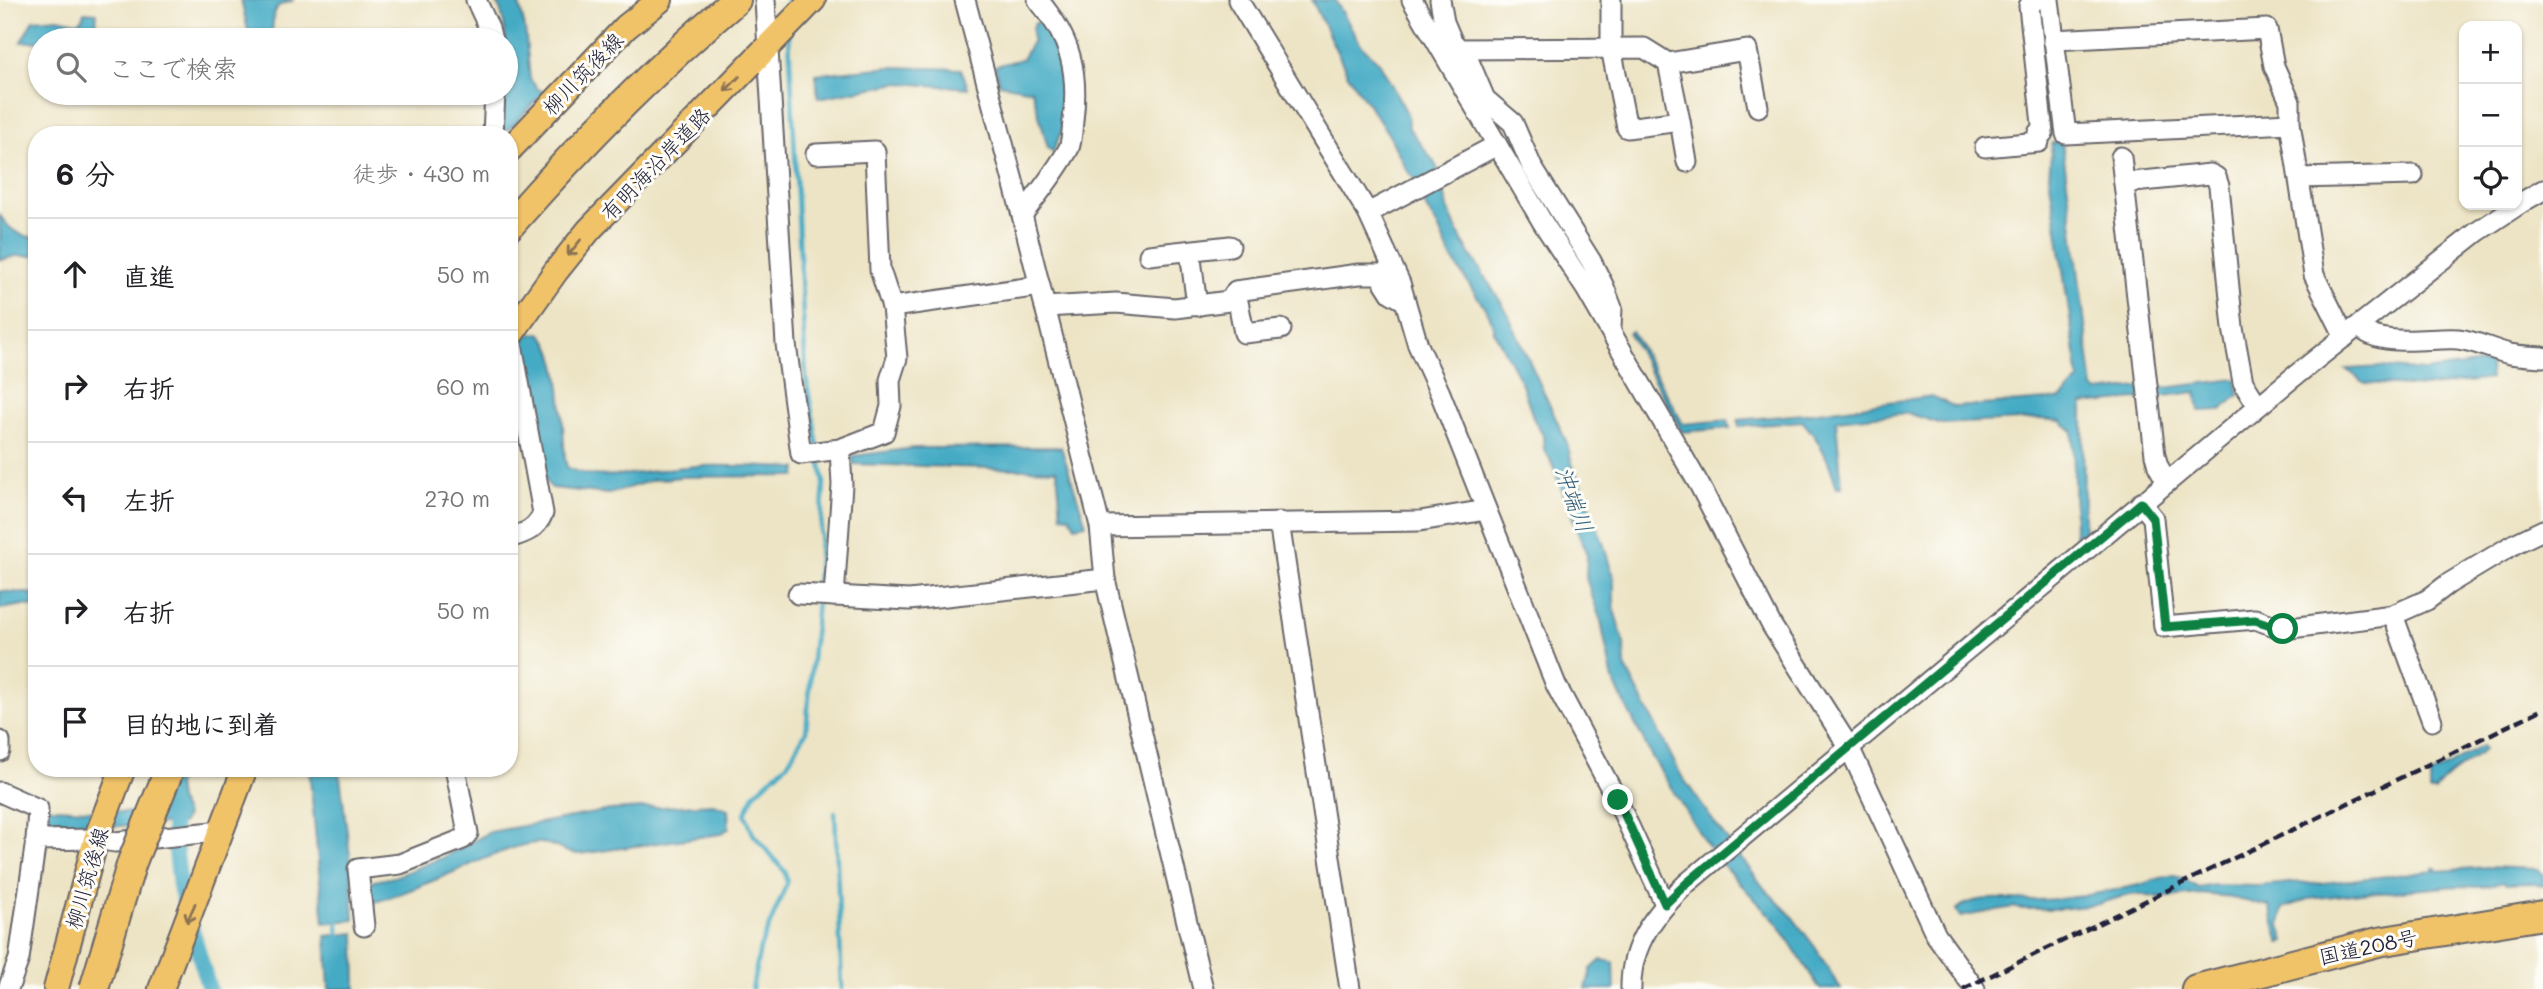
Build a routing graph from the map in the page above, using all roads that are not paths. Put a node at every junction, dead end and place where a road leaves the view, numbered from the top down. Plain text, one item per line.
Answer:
1 (476, 0) edge
2 (660, 0) edge
3 (723, 0) edge
4 (736, 0) edge
5 (765, 0) edge
6 (813, 0) edge
7 (965, 0) edge
8 (1038, 0) edge
9 (1238, 0) edge
10 (1412, 0) edge
11 (1440, 0) edge
12 (1611, 0) edge
13 (2035, 0) edge
14 (2049, 0) edge
15 (489, 28) edge
16 (2053, 40) junction
17 (769, 46) junction
18 (1611, 48) junction
19 (1459, 49) junction
20 (1668, 64) junction
21 (494, 105) edge
22 (1758, 107) dead end
23 (1680, 121) junction
24 (2290, 123) junction
25 (493, 126) edge
26 (518, 141) edge
27 (1985, 147) dead end
28 (1493, 148) junction
29 (816, 154) dead end
30 (2121, 157) dead end
31 (1688, 162) dead end
32 (2413, 175) dead end
33 (2299, 178) junction
34 (2124, 183) junction
35 (2543, 192) edge
36 (518, 204) edge
37 (1374, 210) junction
38 (1022, 215) junction
39 (518, 216) edge
40 (1230, 246) dead end
41 (1190, 251) junction
42 (1149, 255) dead end
43 (1040, 286) junction
44 (1236, 291) junction
45 (1405, 301) junction
46 (1197, 306) junction
47 (892, 307) junction
48 (1045, 307) junction
49 (518, 326) edge
50 (1281, 329) dead end
51 (1610, 329) junction
52 (2352, 331) junction
53 (2543, 357) edge
54 (518, 380) edge
55 (2258, 406) junction
56 (835, 450) junction
57 (2167, 481) junction
58 (2141, 503) junction
59 (1486, 510) junction
60 (1279, 522) junction
61 (1100, 526) junction
62 (2543, 530) edge
63 (518, 535) edge
64 (1105, 579) junction
65 (802, 594) dead end
66 (831, 596) junction
67 (2393, 615) junction
68 (2432, 721) dead end
69 (0, 741) edge
70 (0, 751) edge
71 (1844, 751) junction
72 (119, 777) edge
73 (166, 777) edge
74 (175, 777) edge
75 (242, 777) edge
76 (457, 777) edge
77 (0, 792) edge
78 (222, 831) junction
79 (96, 839) junction
80 (36, 840) junction
81 (132, 862) junction
82 (1665, 904) junction
83 (2543, 915) edge
84 (364, 926) dead end
85 (8, 989) edge
86 (55, 989) edge
87 (88, 989) edge
88 (94, 989) edge
89 (104, 989) edge
90 (161, 989) edge
91 (1203, 989) edge
92 (1350, 989) edge
93 (1631, 989) edge
94 (1975, 989) edge
95 (2196, 989) edge

1 - 15 street
2 - 26 main road, 柳川筑後線
3 - 36 highway
4 - 39 highway
5 - 17 street
6 - 17 main road, 有明海沿岸道路
7 - 38 street
8 - 38 street
9 - 37 street
10 - 28 street
11 - 19 street
12 - 18 street
13 - 27 street
14 - 16 street
16 - 24 street
16 - 24 street
17 -> 49 main road, 有明海沿岸道路
17 - 56 street
18 - 19 street
18 - 20 street
18 - 23 street
19 - 51 street
20 - 22 street
20 - 23 street
21 - 25 street
23 - 31 street
24 - 33 street
28 - 37 street
28 - 51 street
29 - 47 street
30 - 34 street
32 - 33 street
33 - 52 street
34 - 55 street
34 - 57 street
35 - 52 street
37 - 45 street
38 - 43 street
40 - 41 street
41 - 42 street
41 - 46 street
43 - 47 street
43 - 48 street
44 - 45 street
44 - 46 street
44 - 50 street
45 - 59 street
46 - 48 street
47 - 56 street
48 - 61 street
51 - 71 street
52 - 53 street
52 - 55 street
54 - 63 street
55 - 57 street
56 - 66 street
57 - 58 street
58 - 67 street
58 - 71 street
59 - 60 street
59 - 82 street
60 - 61 street
60 - 92 street
61 - 64 street
62 - 67 street
64 - 66 street
64 - 91 street
65 - 66 street
67 - 68 street
69 - 70 street
71 - 82 street
71 - 94 street
72 - 79 main road, 柳川筑後線
73 - 81 highway, bridge
74 - 89 highway
75 - 78 main road
76 - 84 street
77 - 80 street
78 - 79 street
78 -> 90 main road
79 - 80 street
79 - 86 main road, 柳川筑後線
80 - 85 street
81 - 87 highway, bridge
81 - 88 highway, bridge
82 - 93 street
83 - 95 highway, 国道208号

